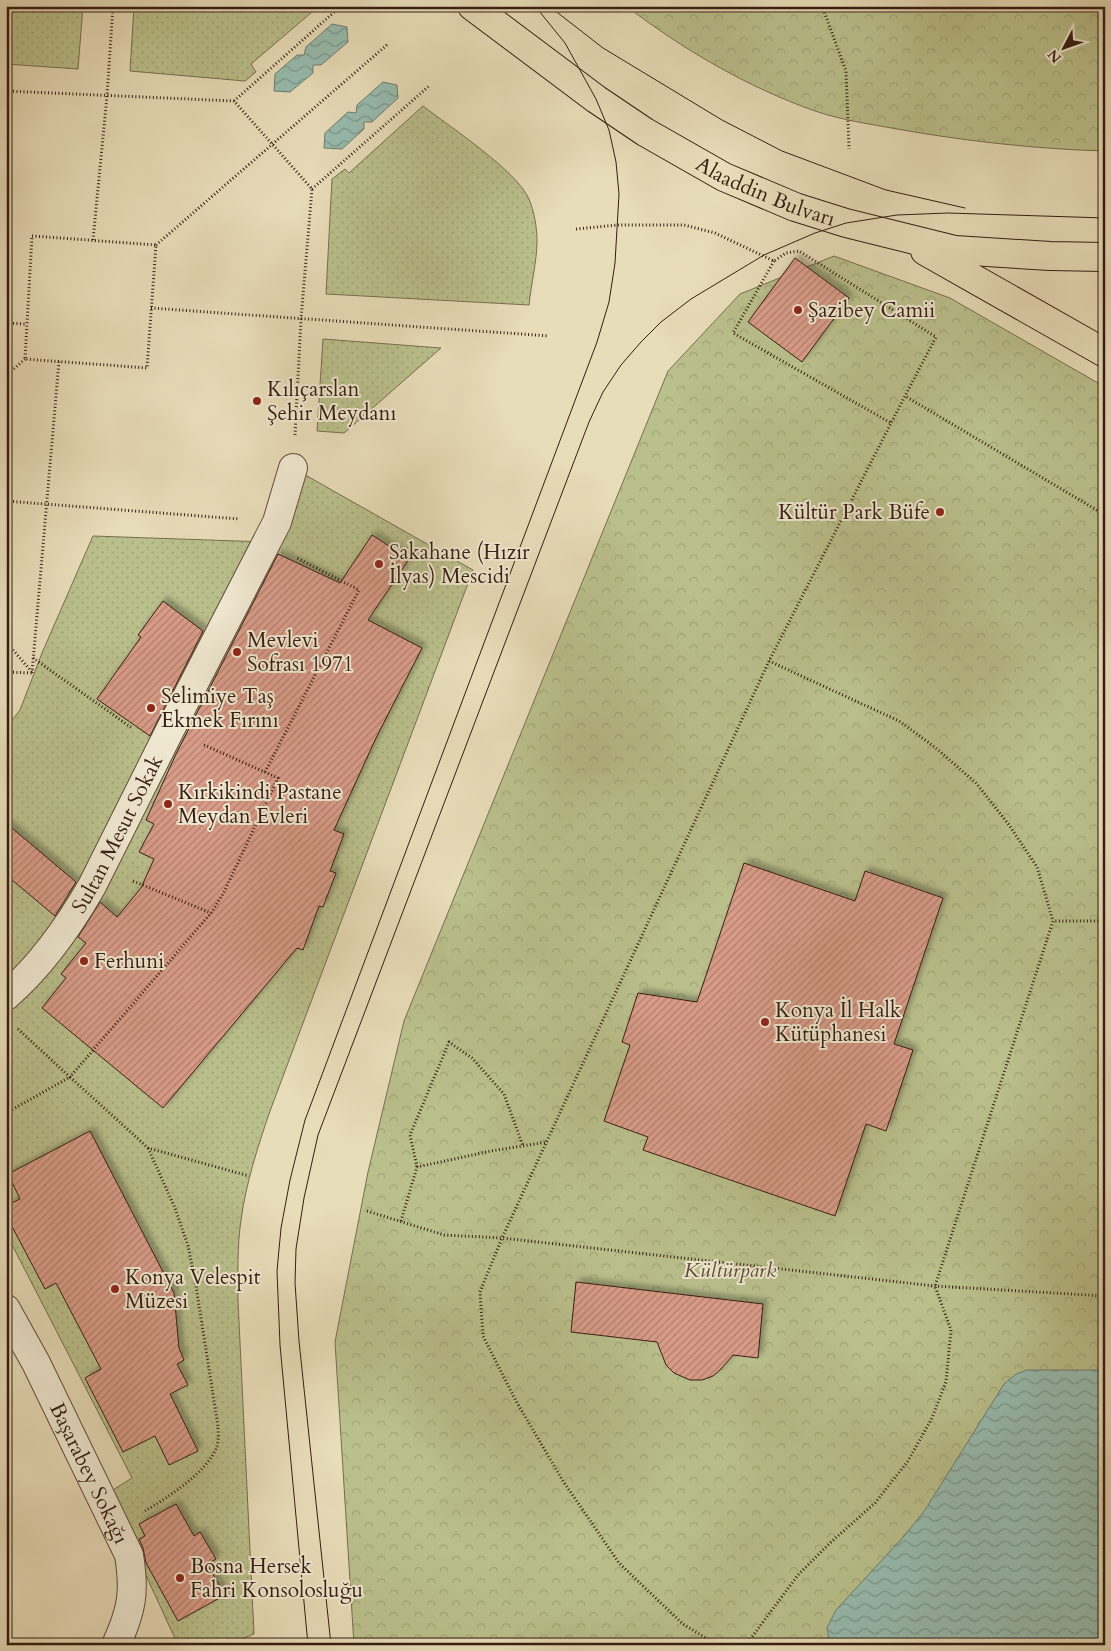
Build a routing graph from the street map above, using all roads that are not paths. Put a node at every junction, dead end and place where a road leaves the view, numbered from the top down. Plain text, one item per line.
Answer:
1 (472, 6) edge
2 (902, 238) junction
3 (1105, 257) edge
4 (1105, 353) edge
5 (293, 468) road end
6 (6, 996) edge
7 (6, 1309) edge
8 (116, 1645) edge

1 - 2 main road, Alaaddin Bulvarı
2 - 3 main road, Alaaddin Bulvarı
2 - 4 main road
5 - 6 street, Sultan Mesut Sokak
7 - 8 street, Başarabey Sokağı

